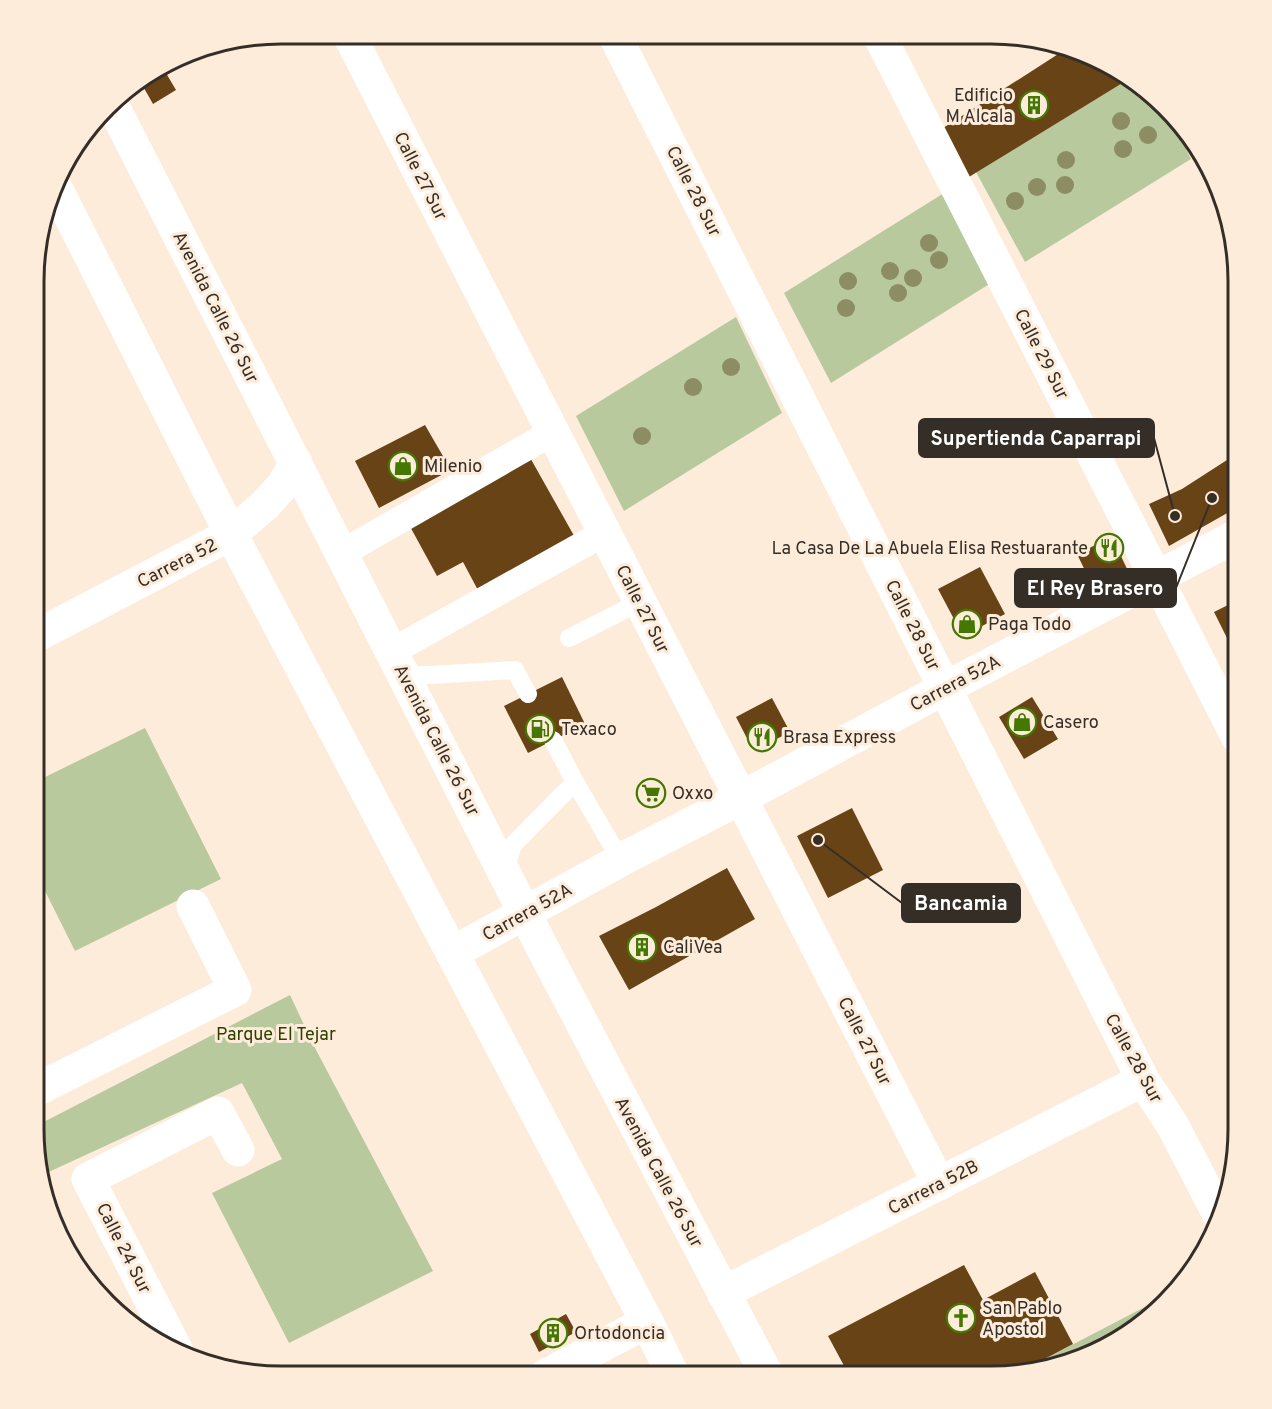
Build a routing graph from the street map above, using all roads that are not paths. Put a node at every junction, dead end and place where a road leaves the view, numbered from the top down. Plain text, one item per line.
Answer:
1 (354, 44) edge
2 (619, 44) edge
3 (884, 44) edge
4 (115, 111) edge
5 (60, 195) edge
6 (553, 432) junction
7 (296, 463) junction
8 (604, 533) junction
9 (231, 534) junction
10 (1228, 541) edge
11 (342, 553) junction
12 (1157, 578) junction
13 (640, 602) junction
14 (44, 632) edge
15 (570, 639) dead end
16 (398, 663) junction
17 (945, 688) junction
18 (528, 694) dead end
19 (1228, 717) edge
20 (553, 740) dead end
21 (574, 782) junction
22 (741, 798) junction
23 (630, 855) junction
24 (504, 872) junction
25 (193, 906) dead end
26 (525, 914) junction
27 (452, 953) junction
28 (1143, 1080) junction
29 (44, 1086) edge
30 (238, 1150) dead end
31 (939, 1184) junction
32 (1215, 1207) edge
33 (723, 1293) junction
34 (647, 1322) junction
35 (170, 1338) edge
36 (565, 1366) edge
37 (668, 1366) edge
38 (762, 1366) edge

1 - 6 street, Calle 27 Sur
2 - 17 street, Calle 28 Sur
3 - 12 street, Calle 29 Sur
4 - 7 street, Avenida Calle 26 Sur
5 - 9 street
6 - 8 street, Calle 27 Sur
6 - 11 street
7 - 9 street, Carrera 52
7 - 11 street, Avenida Calle 26 Sur
8 - 13 street, Calle 27 Sur
8 - 16 street
9 - 14 street, Carrera 52
9 - 27 street
10 - 12 street, Carrera 52A
11 - 16 street, Avenida Calle 26 Sur
12 - 17 street, Carrera 52A
12 - 19 street, Calle 29 Sur
13 - 15 lane
13 - 22 street, Calle 27 Sur
16 - 18 lane
16 - 24 street, Avenida Calle 26 Sur
17 - 22 street, Carrera 52A
17 - 28 street, Calle 28 Sur
20 - 21 lane
21 - 23 lane
21 - 24 lane
22 - 23 street, Carrera 52A
22 - 31 street, Calle 27 Sur
23 - 26 street, Carrera 52A
24 - 26 street, Avenida Calle 26 Sur
25 - 29 street
26 - 27 street, Carrera 52A
26 - 33 street, Avenida Calle 26 Sur
27 - 34 street
28 - 31 street, Carrera 52B
28 - 32 street, Calle 28 Sur
30 - 35 street, Calle 24 Sur
31 - 33 street, Carrera 52B
33 - 38 street, Avenida Calle 26 Sur
34 - 36 street
34 - 37 street

